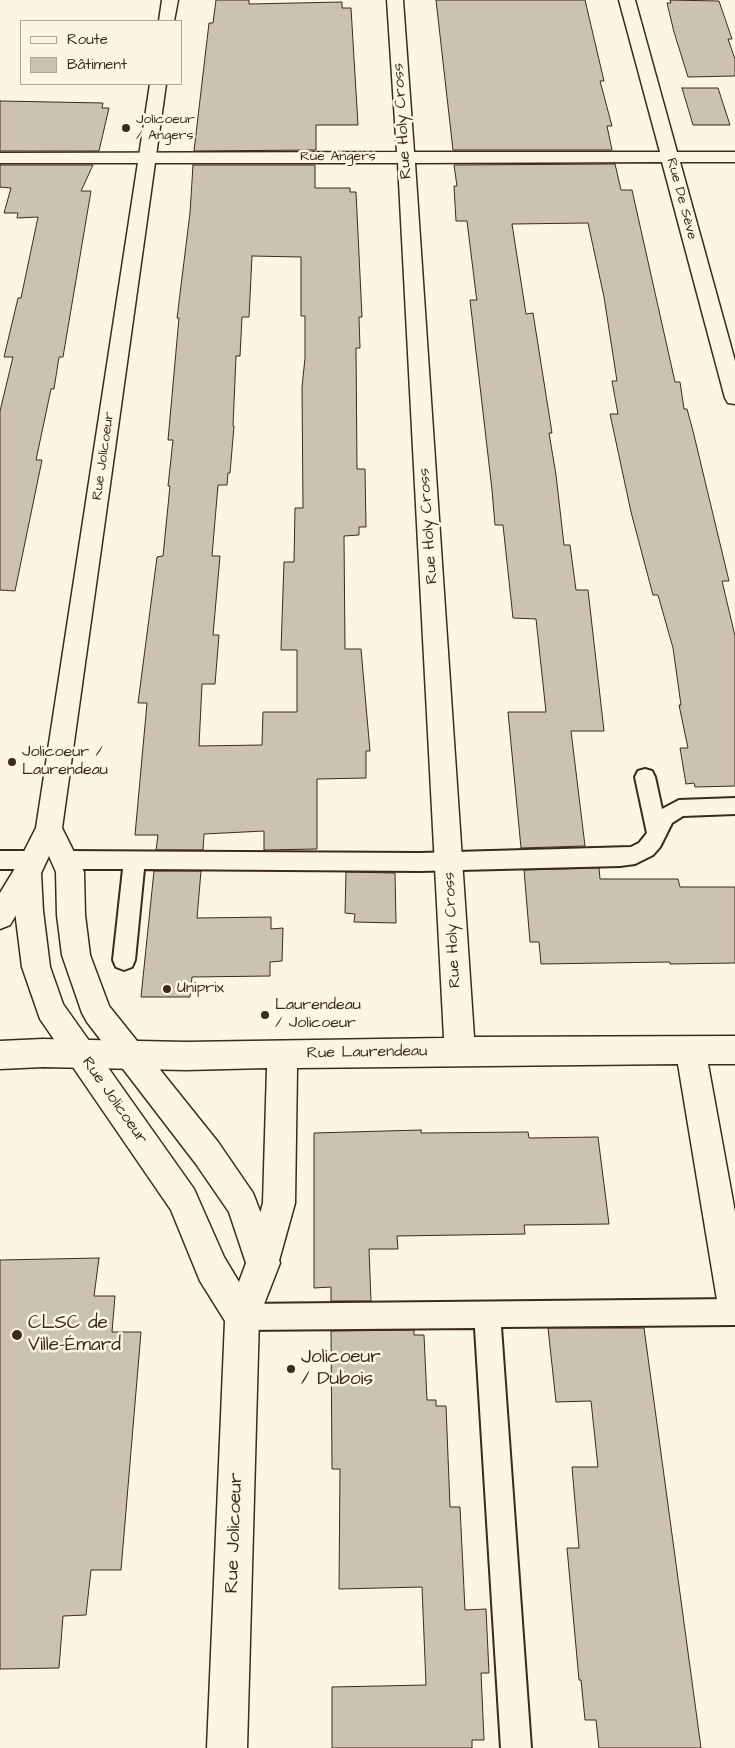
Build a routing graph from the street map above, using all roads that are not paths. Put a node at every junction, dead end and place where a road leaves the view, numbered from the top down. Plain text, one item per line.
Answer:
1 (170, 0) edge
2 (394, 0) edge
3 (627, 0) edge
4 (167, 20) edge
5 (158, 85) edge
6 (406, 157) junction
7 (735, 157) edge
8 (0, 158) edge
9 (148, 158) junction
10 (670, 158) junction
11 (735, 398) edge
12 (645, 777) dead end
13 (735, 806) edge
14 (49, 828) junction
15 (656, 831) junction
16 (0, 860) edge
17 (64, 860) junction
18 (134, 860) junction
19 (449, 861) junction
20 (30, 866) junction
21 (0, 917) edge
22 (124, 960) dead end
23 (735, 1050) edge
24 (691, 1051) junction
25 (460, 1052) junction
26 (282, 1054) junction
27 (0, 1055) edge
28 (81, 1055) junction
29 (130, 1055) junction
30 (263, 1264) junction
31 (735, 1306) edge
32 (735, 1312) edge
33 (487, 1314) junction
34 (242, 1317) junction
35 (227, 1748) edge
36 (516, 1748) edge

1 - 4 street
2 - 6 street, Rue Holy Cross
3 - 10 street, Rue De Sève
5 - 9 street, Rue Jolicoeur
6 - 9 street, Rue Angers
6 - 10 street, Rue Angers
6 - 19 street, Rue Holy Cross
7 - 10 street, Rue Angers
8 - 9 street, Rue Angers
9 - 14 street, Rue Jolicoeur
10 - 11 street, Rue De Sève
12 - 15 lane
13 - 15 lane
14 - 17 street
14 - 20 street, Rue Jolicoeur
15 - 19 lane
16 - 20 lane
17 - 18 lane
17 - 29 street
18 - 19 lane
18 - 22 lane
19 - 25 street, Rue Holy Cross
20 - 21 street, Rue Jolicoeur
20 - 28 street, Rue Jolicoeur
23 - 24 street, Rue Laurendeau
24 - 25 street, Rue Laurendeau
24 - 31 street
25 - 26 street, Rue Laurendeau
26 - 29 street, Rue Laurendeau
26 - 30 street, Rue Jolicoeur
27 - 28 street, Rue Laurendeau
28 - 29 street, Rue Laurendeau
28 - 34 street, Rue Jolicoeur
29 - 30 street
30 - 34 street, Rue Jolicoeur
32 - 33 lane
33 - 34 lane
33 - 36 lane
34 - 35 street, Rue Jolicoeur

